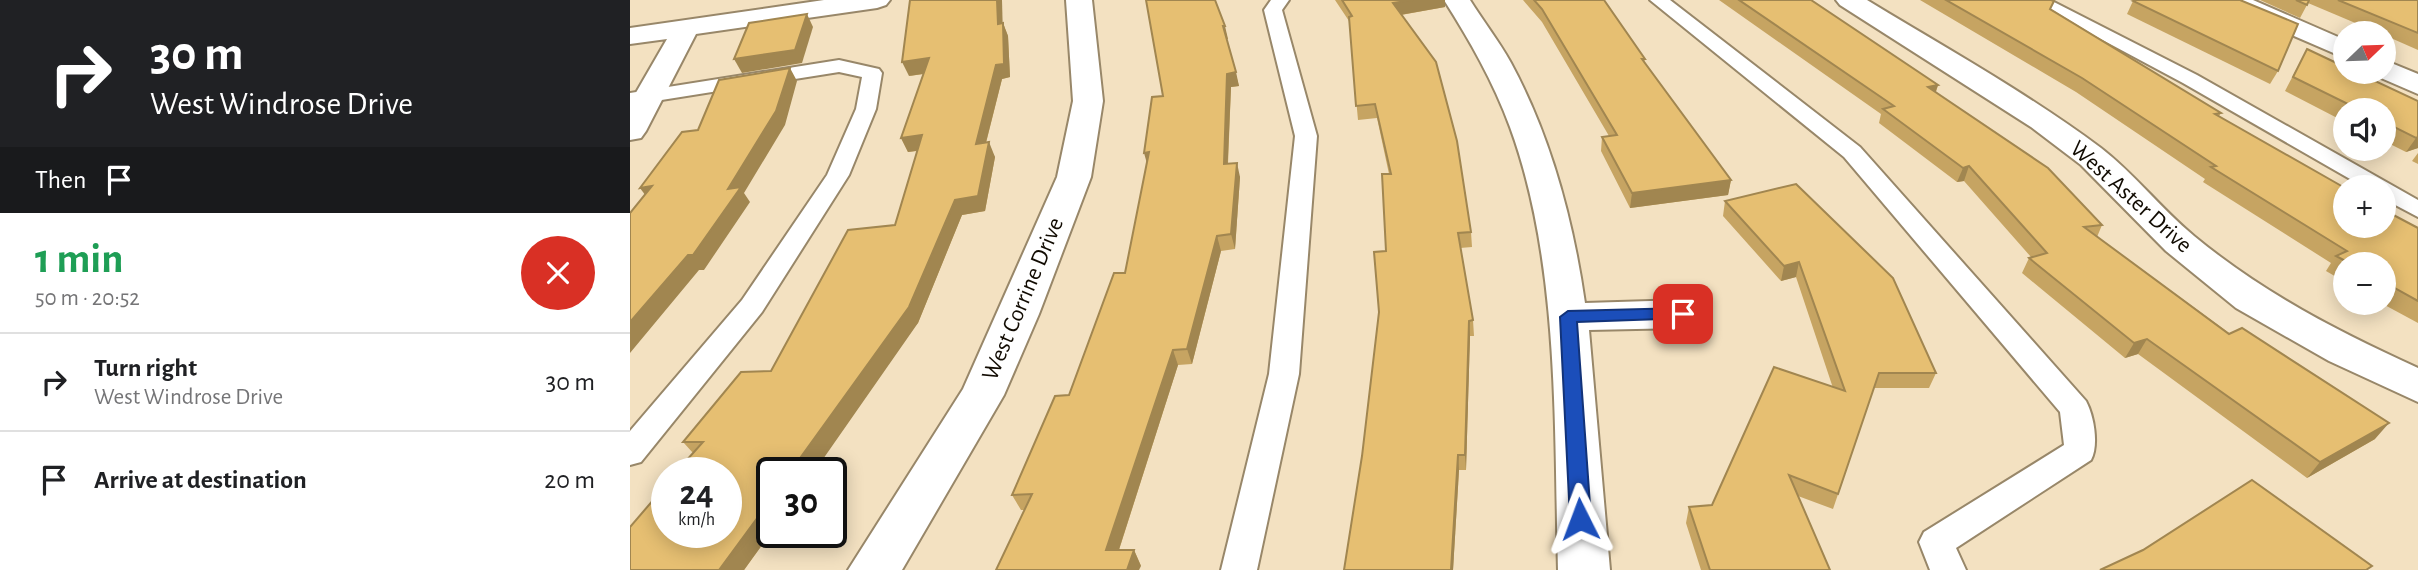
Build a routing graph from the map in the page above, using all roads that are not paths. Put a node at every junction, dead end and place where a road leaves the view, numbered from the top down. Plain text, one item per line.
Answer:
1 (877, 0) edge
2 (1079, 0) edge
3 (1279, 0) edge
4 (1457, 0) edge
5 (1659, 0) edge
6 (1849, 0) edge
7 (2037, 0) edge
8 (2231, 0) edge
9 (643, 27) edge
10 (686, 27) junction
11 (2333, 45) edge
12 (2396, 75) edge
13 (2418, 85) edge
14 (640, 98) edge
15 (630, 131) edge
16 (2359, 175) edge
17 (2396, 197) edge
18 (2418, 210) edge
19 (1683, 314) dead end
20 (1568, 317) junction
21 (2418, 386) edge
22 (630, 453) edge
23 (874, 570) edge
24 (1239, 570) edge
25 (1584, 570) edge
26 (1948, 570) edge

1 - 10 street
2 - 23 street, West Corrine Drive
3 - 24 lane
4 - 20 street
5 - 26 lane
6 - 21 street, West Aster Drive
7 - 16 lane
8 - 11 street
9 - 10 street
10 - 14 street
12 - 13 street
14 - 15 street
14 - 22 lane
17 - 18 lane
19 - 20 street
20 - 25 street

